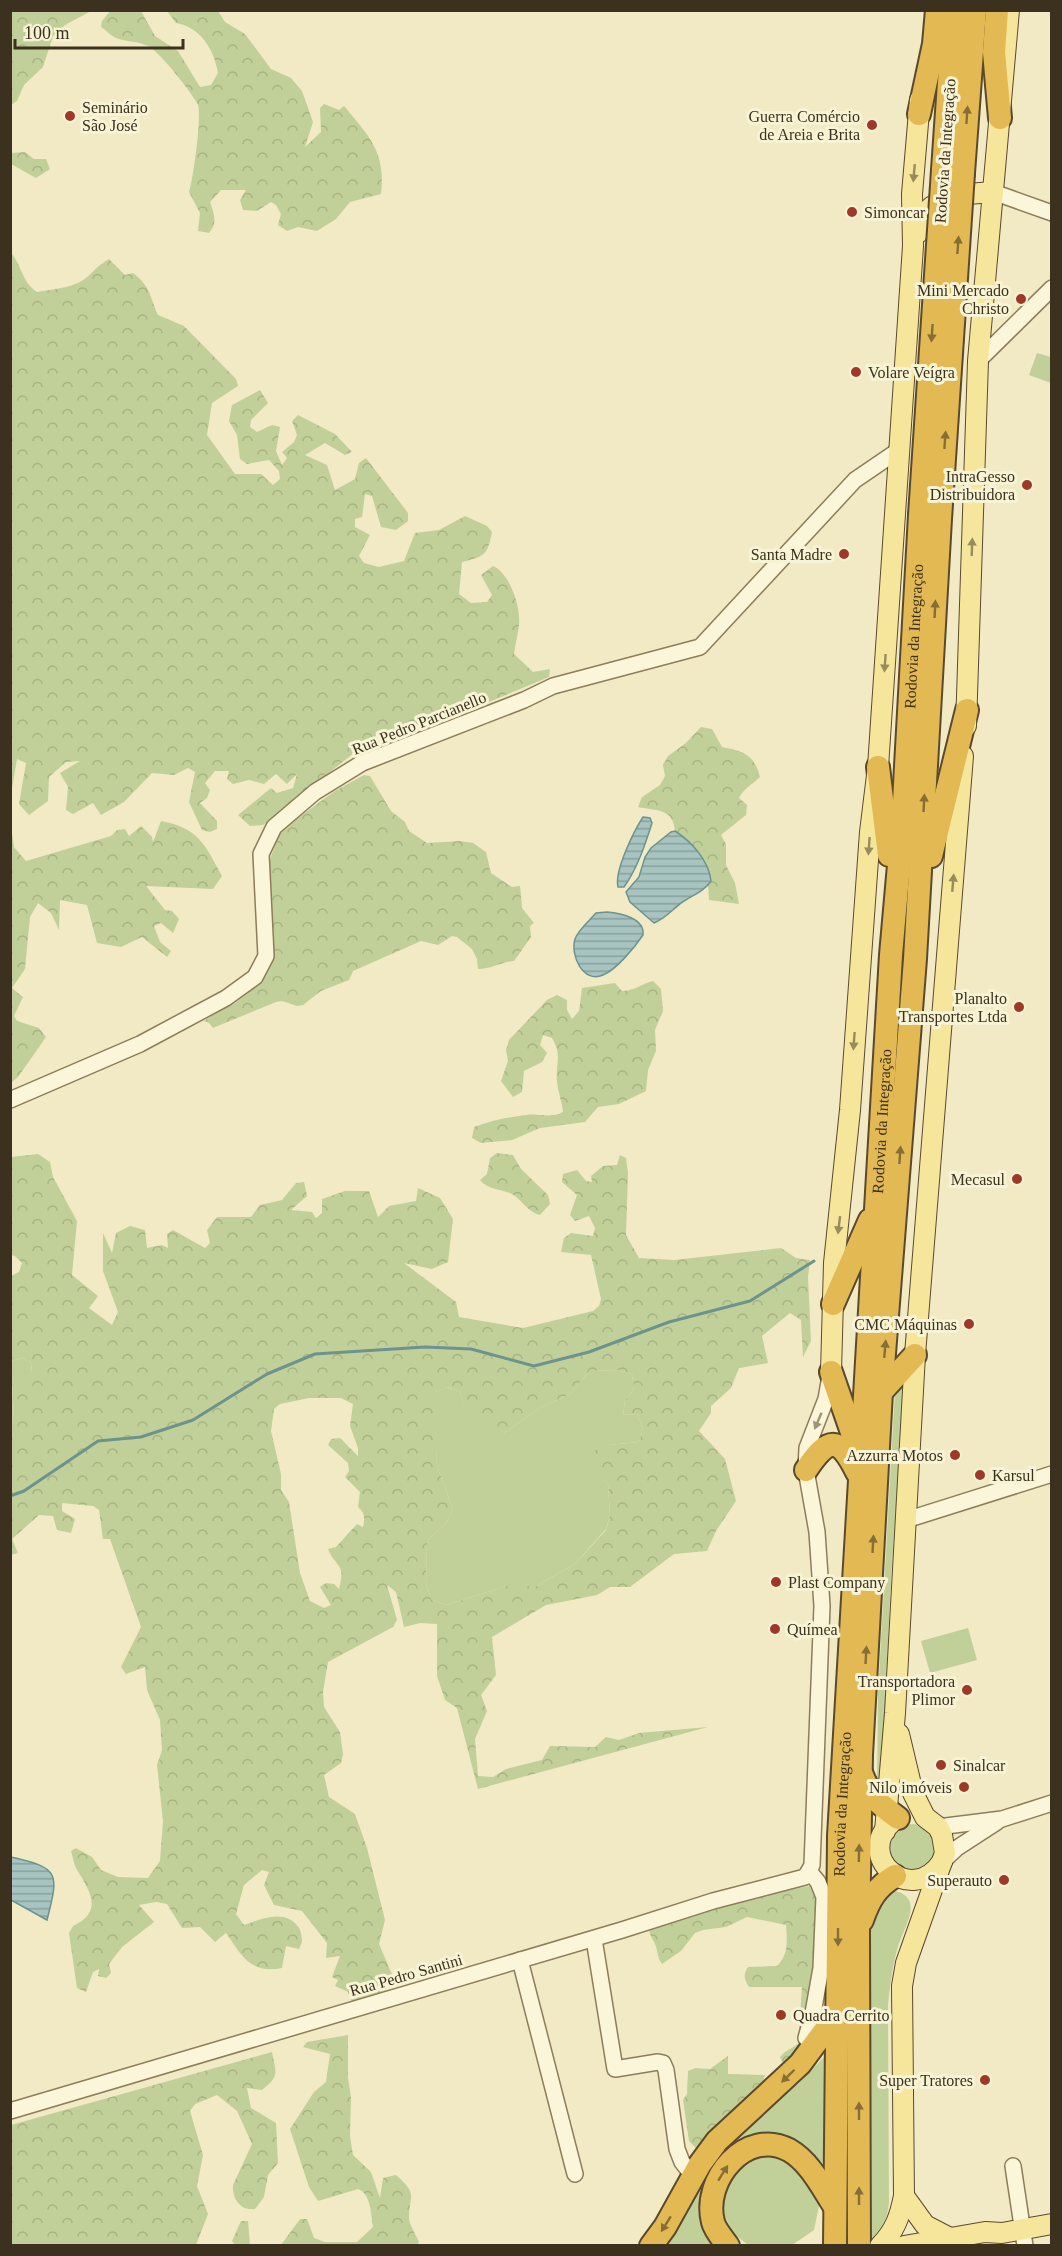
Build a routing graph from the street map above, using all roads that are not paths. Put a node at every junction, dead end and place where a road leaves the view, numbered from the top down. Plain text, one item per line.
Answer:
1 (927, 10) edge
2 (937, 10) edge
3 (954, 10) edge
4 (975, 10) edge
5 (997, 10) edge
6 (1009, 10) edge
7 (919, 114) junction
8 (1000, 118) junction
9 (953, 172) junction
10 (993, 192) junction
11 (1052, 213) edge
12 (913, 246) junction
13 (1052, 288) edge
14 (978, 362) junction
15 (899, 450) junction
16 (975, 461) junction
17 (930, 517) junction
18 (967, 710) junction
19 (878, 767) junction
20 (917, 925) junction
21 (891, 955) junction
22 (10, 1100) edge
23 (876, 1205) junction
24 (834, 1304) junction
25 (915, 1355) junction
26 (831, 1372) junction
27 (881, 1392) junction
28 (860, 1469) junction
29 (806, 1470) junction
30 (1052, 1474) edge
31 (906, 1520) junction
32 (895, 1713) junction
33 (861, 1770) junction
34 (1052, 1803) edge
35 (890, 1819) junction
36 (1002, 1819) junction
37 (931, 1822) junction
38 (942, 1862) junction
39 (809, 1871) junction
40 (902, 1878) junction
41 (920, 1923) junction
42 (858, 1933) junction
43 (594, 1939) junction
44 (520, 1960) junction
45 (838, 2013) junction
46 (806, 2038) dead end
47 (10, 2111) edge
48 (1013, 2166) dead end
49 (575, 2174) dead end
50 (693, 2176) junction
51 (904, 2196) junction
52 (835, 2207) junction
53 (1052, 2224) edge
54 (1024, 2238) edge
55 (835, 2239) edge
56 (956, 2242) edge
57 (651, 2246) edge
58 (728, 2246) edge
59 (859, 2246) edge
60 (880, 2246) edge
61 (904, 2246) edge

1 - 7 main road
2 - 7 highway
3 - 9 highway, Rodovia da Integração
9 -> 4 highway, Rodovia da Integração
5 - 8 highway
6 - 8 main road
7 -> 12 main road
8 - 10 main road
9 - 17 highway, Rodovia da Integração, bridge
10 - 11 street
10 - 12 main road
10 - 14 main road
12 - 15 main road
13 - 14 street
14 - 16 main road
15 - 16 main road
15 -> 19 main road
15 - 22 street, Rua Pedro Parcianello
18 -> 16 main road
20 -> 17 highway, Rodovia da Integração
17 - 21 highway, Rodovia da Integração
18 - 20 highway
25 -> 18 main road
19 - 21 highway
19 -> 24 main road
27 -> 20 highway, Rodovia da Integração
21 - 23 highway, Rodovia da Integração
23 - 24 highway
23 - 28 highway, Rodovia da Integração
24 - 26 main road
25 - 27 highway
25 - 31 main road
26 - 28 highway
26 -> 29 street
33 -> 27 highway, Rodovia da Integração
28 - 29 highway
28 -> 45 highway, Rodovia da Integração
29 - 39 street
30 - 31 street
31 - 32 main road
32 - 35 main road
32 - 37 main road
33 - 35 highway
42 -> 33 highway, Rodovia da Integração
34 - 36 street
35 - 37 main road
35 - 40 main road
36 - 37 street
36 - 38 street
37 - 38 main road
38 - 40 main road
38 - 41 main road
39 - 43 street, Rua Pedro Santini
39 - 46 street
40 - 41 main road
40 - 42 highway
41 - 51 main road
59 -> 42 highway, Rodovia da Integração
43 - 44 street, Rua Pedro Santini
43 - 50 street
44 - 47 street, Rua Pedro Santini
44 - 49 street
45 -> 50 highway
45 - 52 highway, Rodovia da Integração
48 - 54 street
50 -> 57 highway
51 - 56 main road
51 - 60 main road
52 - 55 highway, Rodovia da Integração
58 -> 52 highway
53 - 54 main road
54 - 56 main road
56 - 61 main road

